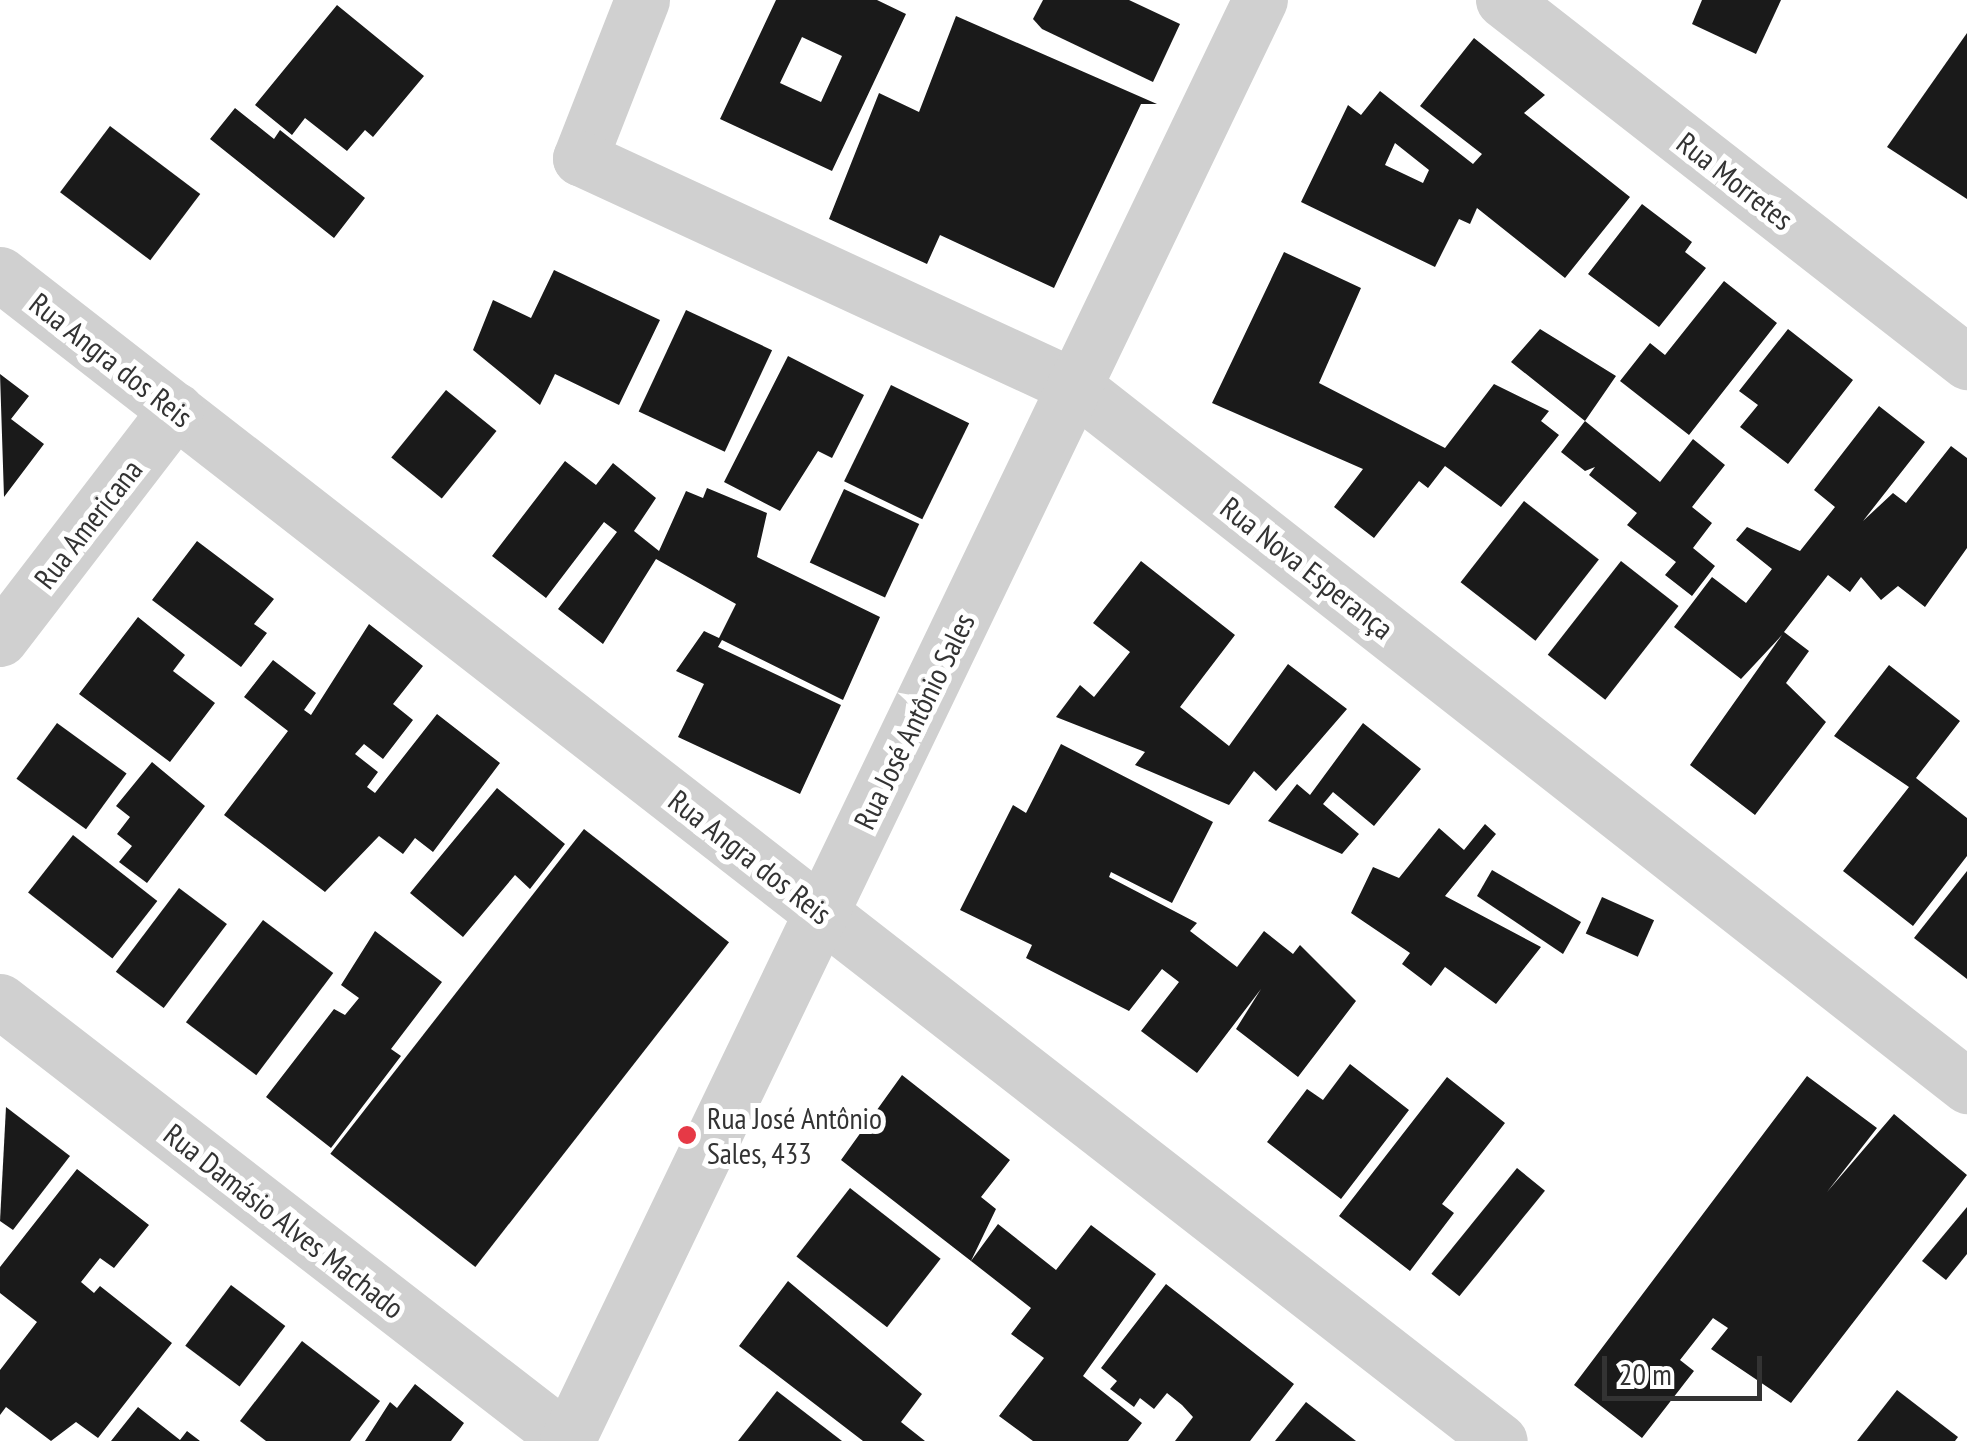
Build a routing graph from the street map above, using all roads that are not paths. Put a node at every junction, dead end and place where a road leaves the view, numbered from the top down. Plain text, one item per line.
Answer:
1 (642, 0) edge
2 (1260, 0) edge
3 (1504, 0) edge
4 (0, 274) edge
5 (1967, 362) edge
6 (1074, 386) junction
7 (176, 410) junction
8 (0, 638) edge
9 (821, 913) junction
10 (0, 1001) edge
11 (1967, 1086) edge
12 (568, 1441) edge
13 (1500, 1441) edge

1 - 6 street, Rua Nova Esperança
2 - 6 street, Rua José Antônio Sales
3 - 5 street, Rua Morretes
4 - 7 street, Rua Angra dos Reis
6 - 9 street, Rua José Antônio Sales
6 - 11 street, Rua Nova Esperança
7 - 8 street, Rua Americana
7 - 9 street, Rua Angra dos Reis
9 - 12 street, Rua José Antônio Sales
9 - 13 street, Rua Angra dos Reis
10 - 12 street, Rua Damásio Alves Machado

